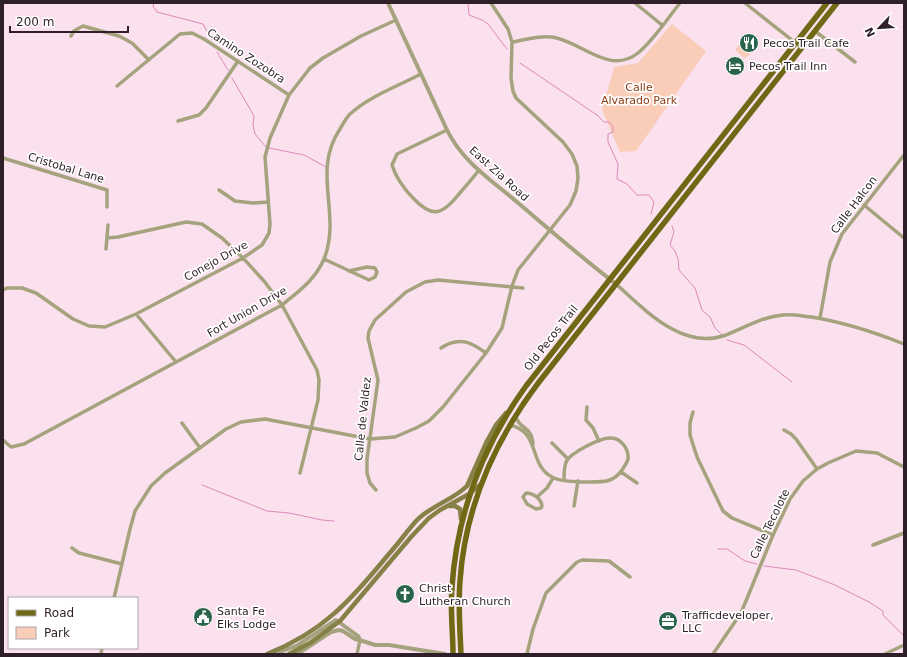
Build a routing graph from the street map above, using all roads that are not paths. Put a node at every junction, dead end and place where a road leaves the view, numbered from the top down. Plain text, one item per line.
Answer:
1 (388, 3) edge
2 (491, 3) edge
3 (635, 3) edge
4 (680, 3) edge
5 (745, 3) edge
6 (827, 3) edge
7 (837, 3) edge
8 (750, 4) edge
9 (396, 20) junction
10 (662, 25) junction
11 (815, 31) junction
12 (71, 36) dead end
13 (512, 42) junction
14 (796, 43) junction
15 (802, 48) junction
16 (150, 60) junction
17 (238, 61) junction
18 (855, 62) dead end
19 (422, 74) junction
20 (117, 86) dead end
21 (288, 95) junction
22 (178, 121) dead end
23 (447, 130) junction
24 (904, 155) edge
25 (3, 158) edge
26 (479, 170) junction
27 (219, 190) dead end
28 (268, 202) junction
29 (864, 205) junction
30 (107, 207) dead end
31 (108, 225) dead end
32 (550, 230) junction
33 (107, 238) junction
34 (904, 238) edge
35 (106, 249) dead end
36 (243, 258) junction
37 (324, 259) junction
38 (349, 271) junction
39 (610, 279) junction
40 (616, 284) junction
41 (512, 286) junction
42 (523, 288) dead end
43 (3, 290) edge
44 (282, 305) junction
45 (136, 314) junction
46 (820, 318) junction
47 (904, 344) edge
48 (441, 348) dead end
49 (486, 353) junction
50 (176, 362) junction
51 (526, 386) junction
52 (514, 404) junction
53 (586, 407) dead end
54 (693, 412) dead end
55 (515, 415) junction
56 (182, 423) dead end
57 (509, 425) junction
58 (311, 427) junction
59 (784, 430) dead end
60 (370, 439) junction
61 (3, 440) edge
62 (599, 441) junction
63 (552, 442) dead end
64 (533, 447) junction
65 (200, 448) junction
66 (568, 459) junction
67 (904, 467) edge
68 (817, 469) junction
69 (621, 472) junction
70 (300, 473) dead end
71 (553, 478) junction
72 (564, 480) junction
73 (578, 481) junction
74 (638, 483) dead end
75 (481, 484) junction
76 (376, 490) dead end
77 (469, 494) junction
78 (537, 497) junction
79 (574, 506) dead end
80 (440, 510) junction
81 (462, 523) junction
82 (904, 533) edge
83 (773, 535) junction
84 (873, 545) dead end
85 (72, 548) dead end
86 (122, 564) junction
87 (630, 577) dead end
88 (114, 597) edge
89 (340, 621) junction
90 (360, 640) junction
91 (904, 645) edge
92 (416, 652) edge
93 (267, 654) edge
94 (275, 654) edge
95 (289, 654) edge
96 (293, 654) edge
97 (357, 654) edge
98 (445, 654) edge
99 (453, 654) edge
100 (461, 654) edge
101 (527, 654) edge
102 (713, 654) edge
103 (885, 654) edge

1 - 9 street, East Zia Road
2 - 13 street
3 - 10 street
4 - 10 street
5 - 8 street
6 - 14 main road, Old Pecos Trail
7 - 11 main road, Old Pecos Trail
8 - 14 street
9 - 19 street, East Zia Road
9 - 21 street, Conejo Drive
10 - 13 street
11 - 15 main road, Old Pecos Trail
11 - 18 street
12 - 16 street
13 - 32 street
14 - 15 street
14 - 39 main road, Old Pecos Trail
15 - 40 main road, Old Pecos Trail
16 - 17 street, Camino Zozobra
16 - 20 street, Camino Zozobra
17 - 21 street, Camino Zozobra
17 - 22 street
19 - 23 street, East Zia Road
19 - 37 street, Fort Union Drive
21 - 28 street, Conejo Drive
23 - 26 street, East Zia Road
23 - 26 street
24 - 29 street, Calle Halcon
25 - 30 street, Cristobal Lane
26 - 32 street, East Zia Road
27 - 28 street
28 - 36 street, Conejo Drive
29 - 34 street
29 - 46 street, Calle Halcon
31 - 33 street
32 - 39 street, East Zia Road
32 - 41 street
33 - 35 street
33 - 36 street
36 - 44 street
36 - 45 street, Conejo Drive
37 - 38 street
37 - 44 street, Fort Union Drive
38 - 38 street
39 - 40 street, East Zia Road
39 - 51 main road, Old Pecos Trail
40 - 46 street
40 - 55 main road, Old Pecos Trail
41 - 42 street, Calle de Valdez
41 - 49 street
41 - 60 street, Calle de Valdez
43 - 45 street, Conejo Drive
44 - 50 street, Fort Union Drive
44 - 58 street
45 - 50 street
46 - 47 street
48 - 49 street
49 - 60 street
50 - 61 street, Fort Union Drive
51 - 52 main road, Old Pecos Trail
51 - 57 main road
52 - 77 main road
52 - 93 main road, Old Pecos Trail
53 - 62 street
54 - 83 street
55 - 57 main road, Old Pecos Trail
55 - 64 street
56 - 65 street
57 - 64 street
57 - 75 main road, Old Pecos Trail
58 - 60 street
58 - 65 street
58 - 70 street
59 - 68 street
60 - 76 street, Calle de Valdez
62 - 66 street
62 - 69 street
63 - 66 street
64 - 71 street
65 - 86 street
66 - 72 street
67 - 68 street, Calle Tecolote
68 - 83 street, Calle Tecolote
69 - 73 street
69 - 74 street
71 - 72 street
71 - 78 street
72 - 73 street
73 - 79 street
75 - 77 main road, Old Pecos Trail
75 - 100 main road
77 - 80 main road, Old Pecos Trail
77 - 81 main road
78 - 78 street
80 - 81 main road
80 - 89 main road, Old Pecos Trail
81 - 99 main road
82 - 84 street
83 - 102 street, Calle Tecolote
85 - 86 street
86 - 88 street
87 - 101 street
89 - 90 street
89 - 94 street
89 - 95 main road, Old Pecos Trail
90 - 92 street
90 - 96 street
90 - 97 street
91 - 103 street
92 - 98 street

